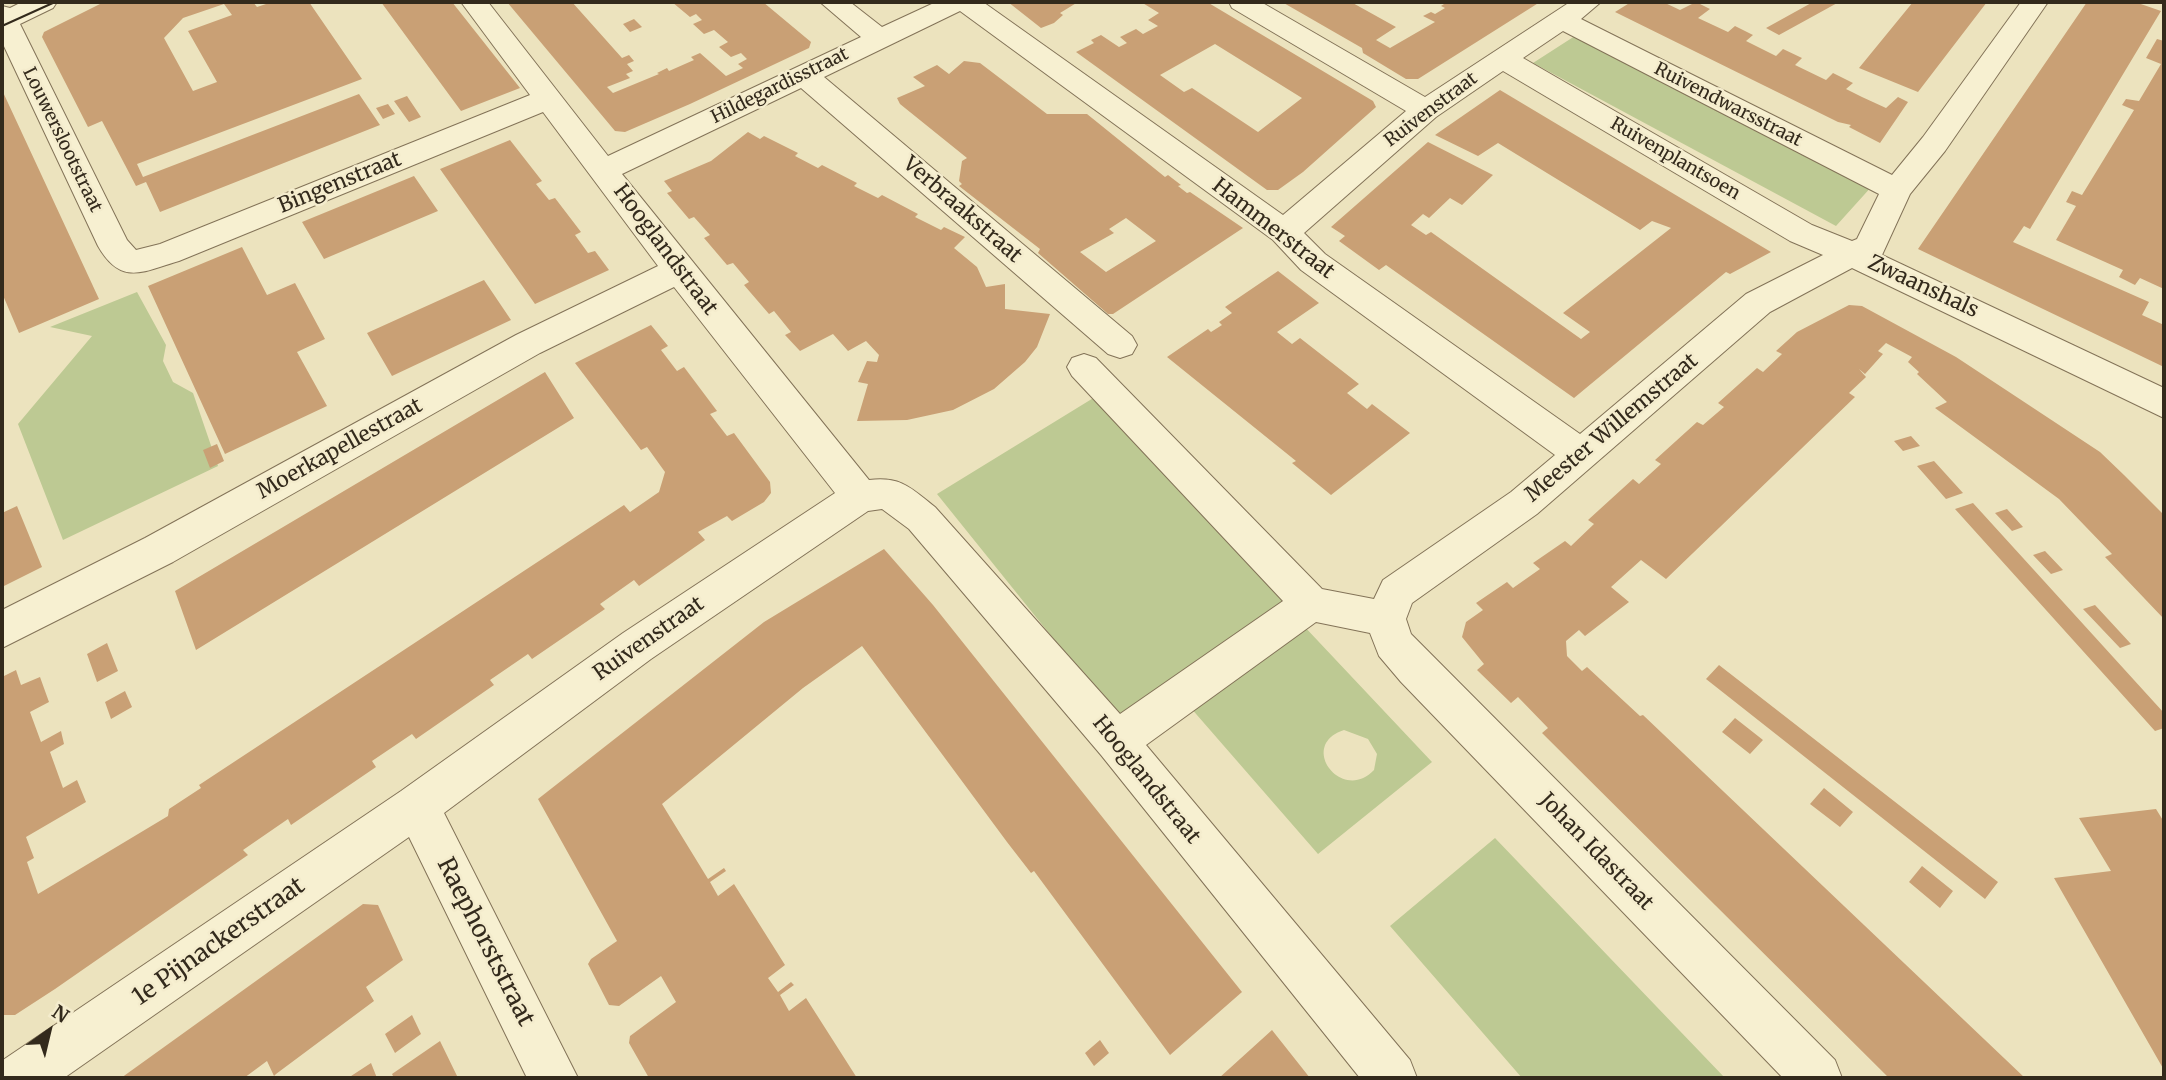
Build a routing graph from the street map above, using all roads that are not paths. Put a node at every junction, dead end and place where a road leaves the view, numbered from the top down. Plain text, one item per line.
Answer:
1 (43, 2) edge
2 (474, 2) edge
3 (833, 2) edge
4 (957, 2) edge
5 (966, 2) edge
6 (1242, 2) edge
7 (1588, 2) edge
8 (2035, 2) edge
9 (3, 19) edge
10 (1561, 19) junction
11 (879, 38) junction
12 (1502, 58) junction
13 (804, 75) junction
14 (550, 98) junction
15 (1426, 110) junction
16 (604, 170) junction
17 (1896, 190) junction
18 (1284, 232) junction
19 (1852, 254) junction
20 (129, 263) joint
21 (679, 270) junction
22 (1120, 345) dead end
23 (1084, 367) dead end
24 (2164, 404) edge
25 (1581, 454) junction
26 (875, 494) junction
27 (1311, 604) junction
28 (1386, 619) junction
29 (2, 630) edge
30 (1116, 741) junction
31 (417, 806) junction
32 (21, 1078) edge
33 (553, 1078) edge
34 (1392, 1078) edge
35 (1817, 1078) edge

1 - 9 street
2 - 14 street, Hooglandstraat
3 - 11 street
4 - 11 street, Hildegardisstraat
5 - 18 street, Hammerstraat
6 - 15 street
7 - 10 street, Ruivenstraat
8 - 17 street, Zwaanshals
9 - 20 street, Louwerslootstraat
10 - 12 street, Ruivenstraat
10 - 17 street, Ruivendwarsstraat
11 - 13 street, Hildegardisstraat
12 - 15 street, Ruivenstraat
12 - 19 street, Ruivenplantsoen
13 - 16 street, Hildegardisstraat
13 - 22 street, Verbraakstraat
14 - 16 street, Hooglandstraat
14 - 20 street, Bingenstraat
15 - 18 street, Ruivenstraat
16 - 21 street, Hooglandstraat
17 - 19 street, Zwaanshals
18 - 25 street, Hammerstraat
19 - 24 street, Zwaanshals
19 - 25 street, Meester Willemstraat
21 - 26 street, Hooglandstraat
21 - 29 street, Moerkapellestraat
23 - 27 street
25 - 28 street, Meester Willemstraat
26 - 30 street, Hooglandstraat
26 - 31 street, Ruivenstraat
27 - 28 street
27 - 30 street
28 - 35 street, Johan Idastraat
30 - 34 street, Hooglandstraat
31 - 32 street, 1e Pijnackerstraat
31 - 33 street, Raephorststraat

